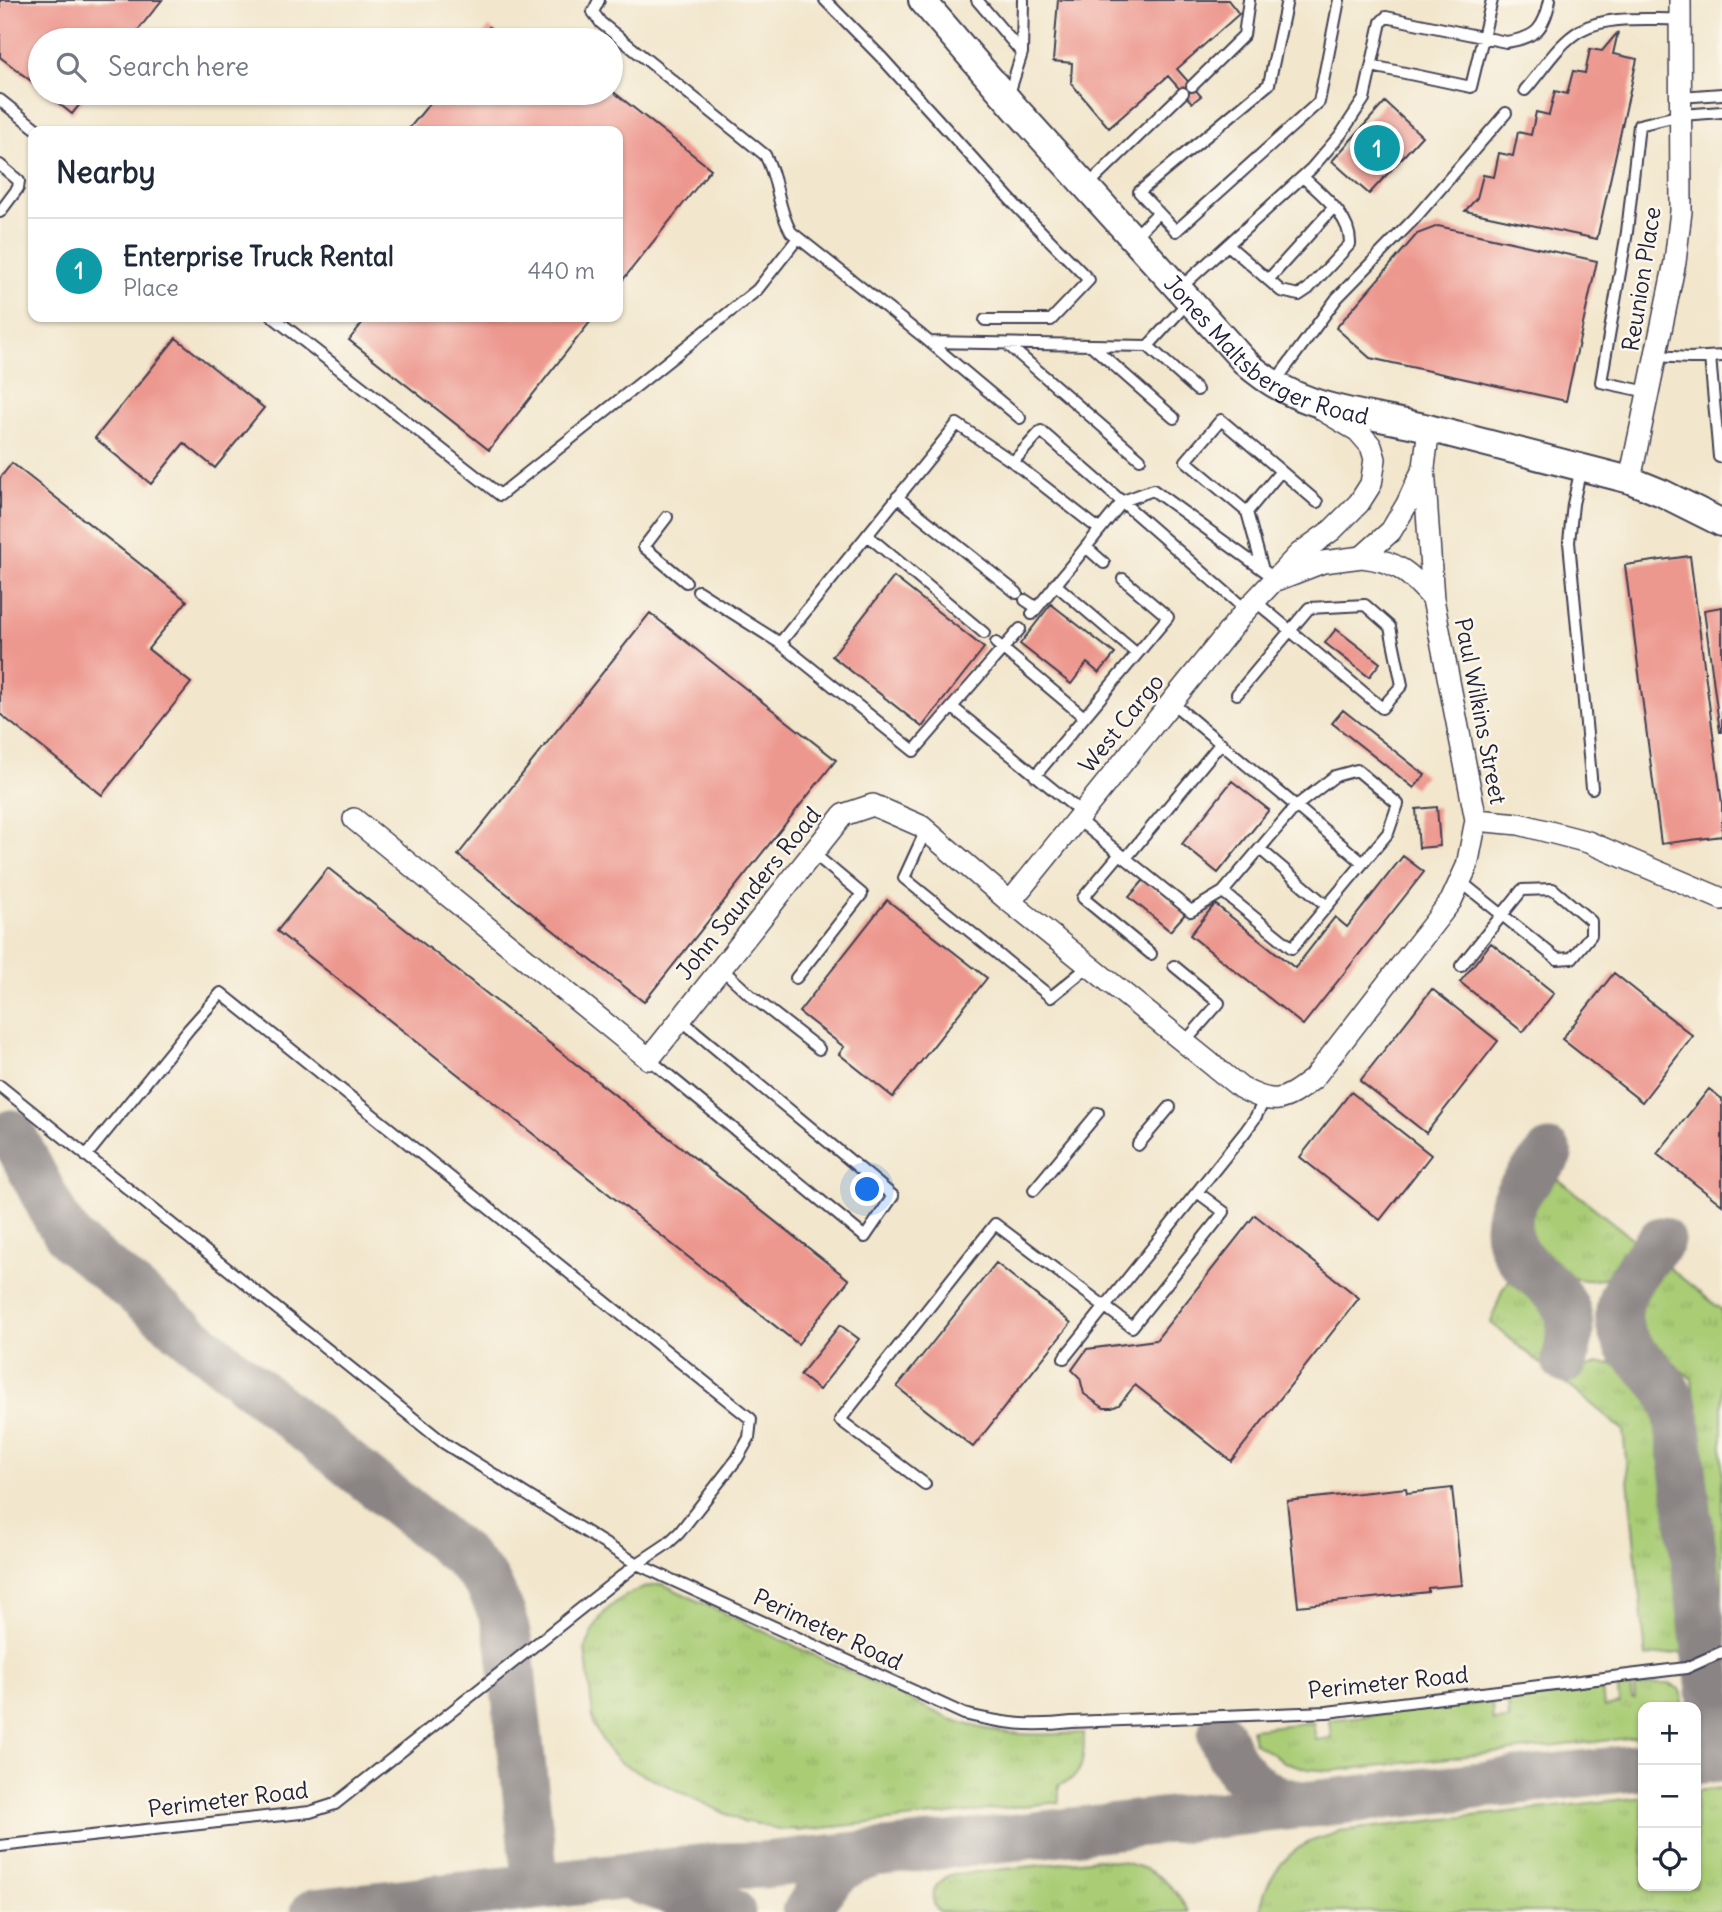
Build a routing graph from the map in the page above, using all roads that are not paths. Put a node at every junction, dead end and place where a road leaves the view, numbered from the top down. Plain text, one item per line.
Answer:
1 (599, 0) edge
2 (825, 0) edge
3 (922, 0) edge
4 (976, 0) edge
5 (1023, 0) edge
6 (1250, 0) edge
7 (1287, 0) edge
8 (1339, 0) edge
9 (1492, 0) edge
10 (1550, 0) edge
11 (1679, 9) edge
12 (607, 28) edge
13 (1483, 37) junction
14 (623, 41) edge
15 (1022, 52) junction
16 (1372, 66) junction
17 (1525, 90) dead end
18 (1722, 94) edge
19 (1007, 98) junction
20 (0, 100) edge
21 (1681, 106) junction
22 (1722, 112) edge
23 (1506, 113) dead end
24 (33, 126) edge
25 (0, 165) edge
26 (1303, 177) junction
27 (1086, 187) junction
28 (1334, 207) junction
29 (0, 212) edge
30 (1158, 213) junction
31 (798, 238) junction
32 (1133, 238) junction
33 (1228, 245) junction
34 (1268, 280) junction
35 (1184, 295) junction
36 (985, 320) dead end
37 (279, 322) edge
38 (930, 342) junction
39 (1007, 344) junction
40 (1091, 345) junction
41 (1148, 346) junction
42 (1655, 356) junction
43 (1722, 356) edge
44 (1710, 357) junction
45 (1273, 384) junction
46 (1197, 390) dead end
47 (1648, 392) junction
48 (1310, 402) junction
49 (1020, 418) dead end
50 (1174, 418) dead end
51 (1429, 428) junction
52 (1722, 456) edge
53 (1140, 459) dead end
54 (1013, 462) junction
55 (1424, 467) junction
56 (1581, 468) junction
57 (1281, 471) junction
58 (1630, 480) junction
59 (897, 497) junction
60 (1123, 501) junction
61 (1317, 502) dead end
62 (1247, 512) junction
63 (667, 517) dead end
64 (1722, 523) edge
65 (1100, 530) junction
66 (867, 535) junction
67 (1086, 547) junction
68 (1362, 557) junction
69 (1104, 563) dead end
70 (1270, 575) junction
71 (1123, 579) dead end
72 (686, 582) dead end
73 (1055, 584) junction
74 (698, 591) dead end
75 (1433, 599) junction
76 (1250, 606) junction
77 (1020, 629) dead end
78 (1290, 631) junction
79 (984, 633) dead end
80 (780, 643) junction
81 (999, 646) junction
82 (1137, 654) junction
83 (1237, 694) dead end
84 (1171, 702) junction
85 (953, 707) junction
86 (1084, 718) junction
87 (1221, 743) junction
88 (1035, 776) junction
89 (1592, 788) dead end
90 (1296, 806) junction
91 (1079, 816) junction
92 (354, 819) dead end
93 (1476, 820) junction
94 (926, 830) junction
95 (1260, 849) junction
96 (813, 853) junction
97 (1123, 856) junction
98 (1363, 863) junction
99 (1460, 881) junction
100 (1223, 892) junction
101 (1722, 899) edge
102 (1010, 902) junction
103 (1327, 906) junction
104 (1503, 914) junction
105 (1151, 954) dead end
106 (1089, 965) junction
107 (1461, 965) dead end
108 (1174, 966) dead end
109 (721, 968) junction
110 (796, 978) dead end
111 (680, 1019) junction
112 (1184, 1043) junction
113 (819, 1049) dead end
114 (649, 1059) junction
115 (0, 1086) edge
116 (1271, 1100) junction
117 (1170, 1107) dead end
118 (1098, 1113) dead end
119 (1138, 1145) dead end
120 (86, 1156) junction
121 (1034, 1190) dead end
122 (1197, 1192) junction
123 (1104, 1308) junction
124 (1064, 1358) dead end
125 (925, 1485) dead end
126 (637, 1564) junction
127 (1722, 1652) edge
128 (0, 1846) edge

1 - 12 lane
2 - 36 lane
3 - 19 street, Jones Maltsberger Road
4 - 15 lane
5 - 15 lane
6 - 27 lane
7 - 30 lane
8 - 30 lane
9 - 13 lane
10 - 13 lane
11 - 17 lane
11 - 21 street, Reunion Place
13 - 16 lane
13 - 16 lane
14 - 31 lane
15 - 19 lane
16 - 26 lane
18 - 21 lane
19 - 27 street, Jones Maltsberger Road
20 - 24 lane
21 - 22 lane
21 - 42 street, Reunion Place
21 - 47 lane
23 - 45 lane
25 - 29 lane
26 - 28 lane
26 - 33 lane
27 - 32 street, Jones Maltsberger Road
28 - 34 lane
28 - 34 lane
30 - 32 lane
31 - 37 lane
31 - 38 lane
32 - 35 street, Jones Maltsberger Road
33 - 34 lane
33 - 35 lane
35 - 41 lane
35 - 45 street, Jones Maltsberger Road
38 - 39 lane
38 - 49 lane
39 - 40 lane
39 - 53 lane
40 - 41 lane
40 - 50 lane
41 - 46 lane
42 - 44 lane
42 - 47 street, Reunion Place
43 - 44 lane
44 - 52 lane
45 - 48 street, Jones Maltsberger Road
47 - 58 street, Reunion Place
48 - 51 street, Jones Maltsberger Road
48 - 70 street, West Cargo
51 - 55 street, Paul Wilkins Street
51 - 56 street, Jones Maltsberger Road
54 - 59 lane
54 - 60 lane
54 - 65 lane
55 - 68 street
55 - 75 street, Paul Wilkins Street
56 - 58 street, Jones Maltsberger Road
56 - 89 lane
57 - 61 lane
57 - 62 lane
57 - 62 lane
58 - 64 street, Jones Maltsberger Road
59 - 66 lane
59 - 73 lane
60 - 65 lane
60 - 70 lane
60 - 76 lane
62 - 70 lane
63 - 72 lane
65 - 67 lane
66 - 79 lane
66 - 80 lane
67 - 69 lane
67 - 73 lane
68 - 70 street, West Cargo
68 - 75 street, West Cargo
70 - 76 street, West Cargo
71 - 82 lane
73 - 82 lane
74 - 80 lane
75 - 93 street, Paul Wilkins Street
76 - 78 lane
76 - 84 street, West Cargo
77 - 81 lane
78 - 78 lane
78 - 83 lane
80 - 85 lane
81 - 85 lane
81 - 86 lane
82 - 86 lane
84 - 87 lane
84 - 91 street, West Cargo
85 - 88 lane
86 - 88 lane
87 - 90 lane
87 - 97 lane
88 - 91 lane
90 - 95 lane
90 - 98 lane
90 - 98 lane
91 - 97 lane
91 - 102 street, West Cargo
92 - 114 street
93 - 99 street, Paul Wilkins Street
93 - 101 street
94 - 96 street, John Saunders Road
94 - 102 street, John Saunders Road
94 - 106 lane
95 - 100 lane
95 - 103 lane
96 - 109 street, John Saunders Road
96 - 110 lane
97 - 100 lane
97 - 105 lane
98 - 103 lane
99 - 104 lane
99 - 116 street, Paul Wilkins Street
100 - 103 lane
102 - 106 street, John Saunders Road
104 - 104 lane
104 - 107 lane
106 - 112 street, John Saunders Road
108 - 112 lane
109 - 111 street, John Saunders Road
109 - 113 lane
111 - 114 street, John Saunders Road
111 - 114 lane
112 - 116 street, John Saunders Road
115 - 120 lane
116 - 122 lane
117 - 119 lane
118 - 121 lane
120 - 126 lane
120 - 126 lane
122 - 123 lane
122 - 123 lane
123 - 124 lane
123 - 125 lane
126 - 127 lane, Perimeter Road
126 - 128 lane, Perimeter Road

